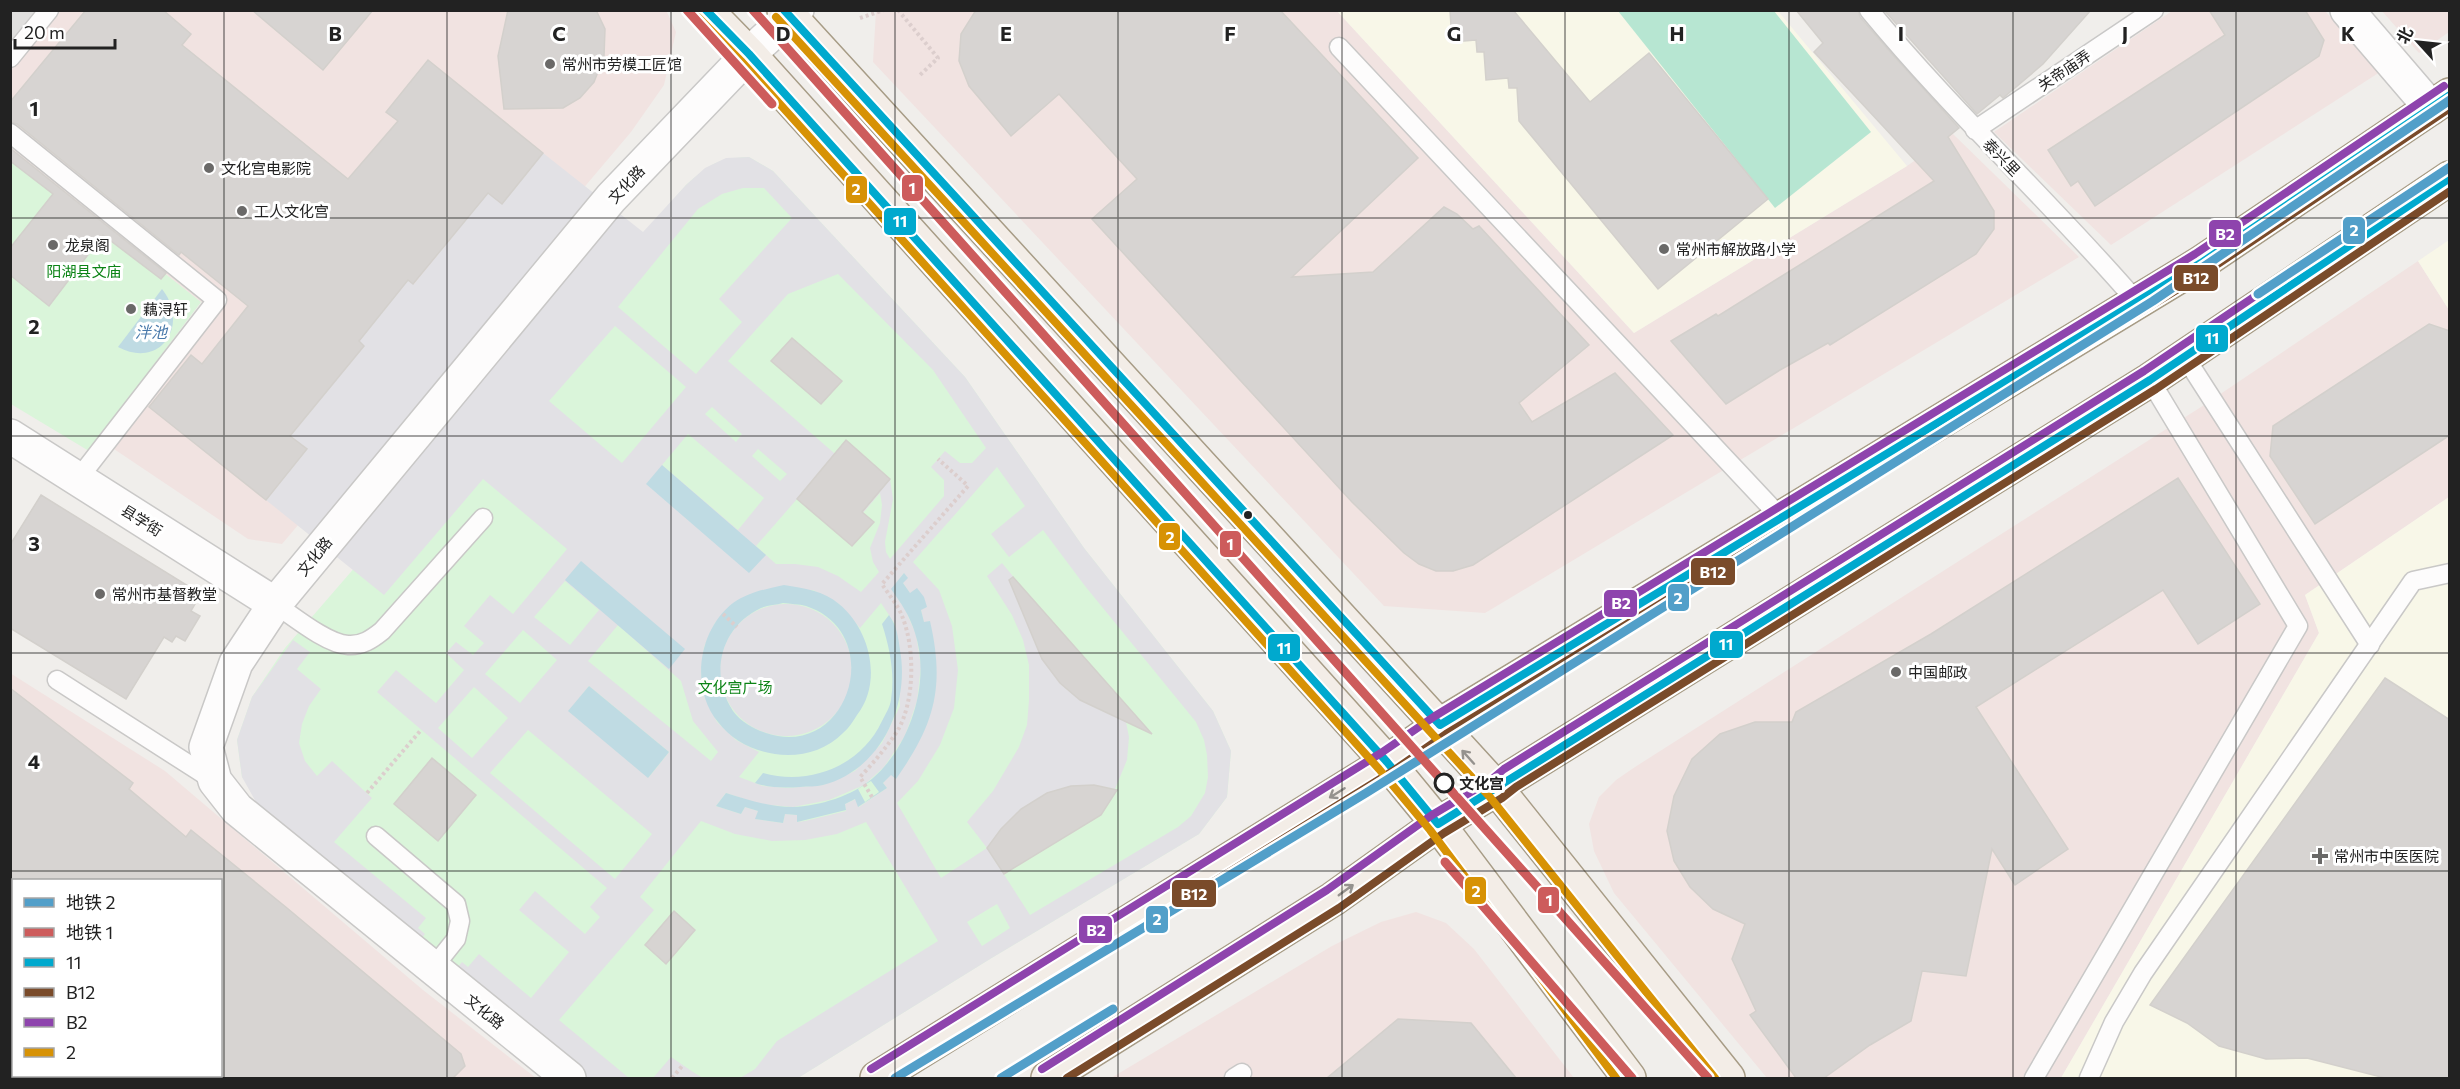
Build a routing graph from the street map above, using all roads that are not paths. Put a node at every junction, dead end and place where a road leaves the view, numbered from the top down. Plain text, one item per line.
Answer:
1 (49, 10) edge
2 (706, 10) edge
3 (1869, 10) edge
4 (2154, 10) edge
5 (2347, 10) edge
6 (790, 13) edge
7 (1339, 47) dead end
8 (749, 54) junction
9 (10, 58) edge
10 (2440, 102) edge
11 (1975, 130) junction
12 (10, 133) edge
13 (2450, 178) edge
14 (2137, 302) junction
15 (2185, 357) junction
16 (2150, 380) junction
17 (10, 436) edge
18 (78, 480) junction
19 (483, 518) dead end
20 (1780, 518) junction
21 (2450, 573) edge
22 (274, 604) junction
23 (2370, 645) junction
24 (57, 680) dead end
25 (1440, 725) junction
26 (1387, 762) junction
27 (215, 781) junction
28 (1497, 789) junction
29 (1438, 824) junction
30 (376, 836) dead end
31 (432, 969) junction
32 (569, 1078) edge
33 (877, 1078) edge
34 (1048, 1078) edge
35 (1629, 1078) edge
36 (1728, 1078) edge
37 (2034, 1078) edge
38 (2090, 1078) edge

1 - 9 lane
2 - 8 main road
3 - 11 lane, 泰兴里
4 - 11 lane, 关帝庙弄
5 - 10 street
6 - 8 street, 文化路
6 - 25 main road
7 - 20 lane
8 - 22 street, 文化路
8 - 26 main road
10 - 14 main road
11 - 14 lane, 泰兴里
12 - 18 lane
13 - 15 main road
14 - 20 main road
15 - 16 main road
15 - 23 lane
16 - 28 main road
16 - 37 lane
17 - 18 street, 县学街
18 - 22 street, 县学街
19 - 22 lane
20 - 25 main road
21 - 23 lane
22 - 27 street, 文化路
23 - 38 lane
24 - 27 lane
25 - 26 main road
28 -> 25 main road
26 - 29 main road
26 -> 33 main road
27 - 31 street, 文化路
28 - 29 main road
28 - 36 main road
34 -> 29 main road
29 - 35 main road
30 - 31 lane
31 - 32 street, 文化路

